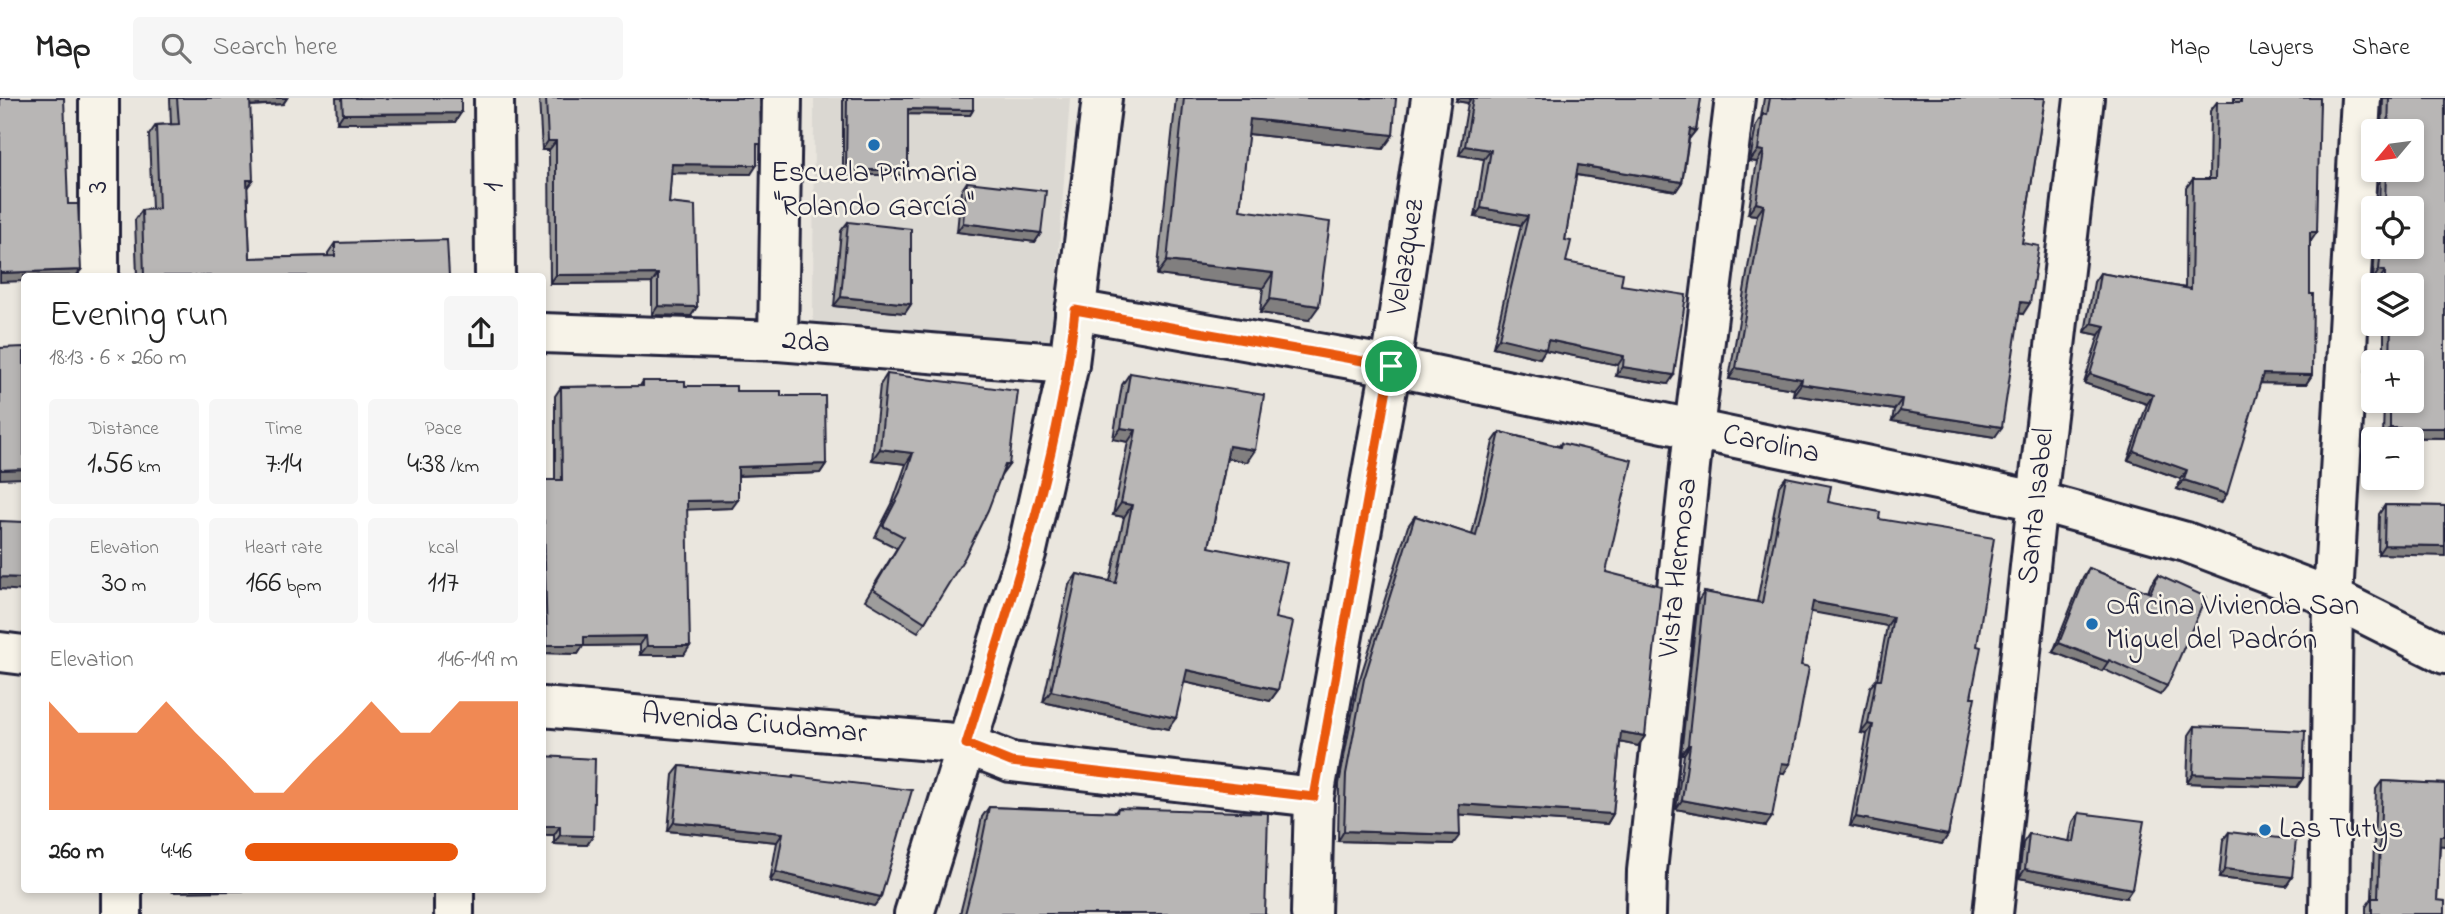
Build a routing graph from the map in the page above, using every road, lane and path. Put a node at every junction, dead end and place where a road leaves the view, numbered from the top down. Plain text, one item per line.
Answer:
1 (99, 98) edge
2 (494, 98) edge
3 (782, 98) edge
4 (1102, 98) edge
5 (1431, 98) edge
6 (1735, 98) edge
7 (2084, 98) edge
8 (2361, 98) edge
9 (99, 273) edge
10 (495, 273) edge
11 (1075, 310) junction
12 (546, 333) edge
13 (778, 341) junction
14 (1069, 364) junction
15 (1391, 366) junction
16 (1694, 429) junction
17 (2037, 501) junction
18 (2333, 598) junction
19 (0, 652) edge
20 (2445, 654) edge
21 (21, 655) edge
22 (546, 707) edge
23 (966, 744) junction
24 (1314, 797) junction
25 (122, 893) edge
26 (454, 893) edge
27 (122, 914) edge
28 (454, 914) edge
29 (914, 914) edge
30 (1311, 914) edge
31 (1646, 914) edge
32 (1993, 914) edge
33 (2329, 914) edge

1 - 9 street, 3
2 - 10 street, 1
3 - 13 street
4 - 11 street
5 - 15 street, Velazquez
6 - 16 street, Vista Hermosa
7 - 17 street, Santa Isabel
8 - 18 street
11 - 14 street
11 - 15 street, Carolina
12 - 13 street, 2da
13 - 14 street, 2da
14 - 23 street
15 - 16 street, Carolina
15 - 24 street, Velazquez
16 - 17 street, Carolina
16 - 31 street, Vista Hermosa
17 - 18 street, Carolina
17 - 32 street, Santa Isabel
18 - 20 street, Carolina
18 - 33 street
19 - 21 street
22 - 23 street, Avenida Ciudamar
23 - 24 street, Avenida Ciudamar
23 - 29 street
24 - 30 street, Velazquez
25 - 27 street
26 - 28 street

